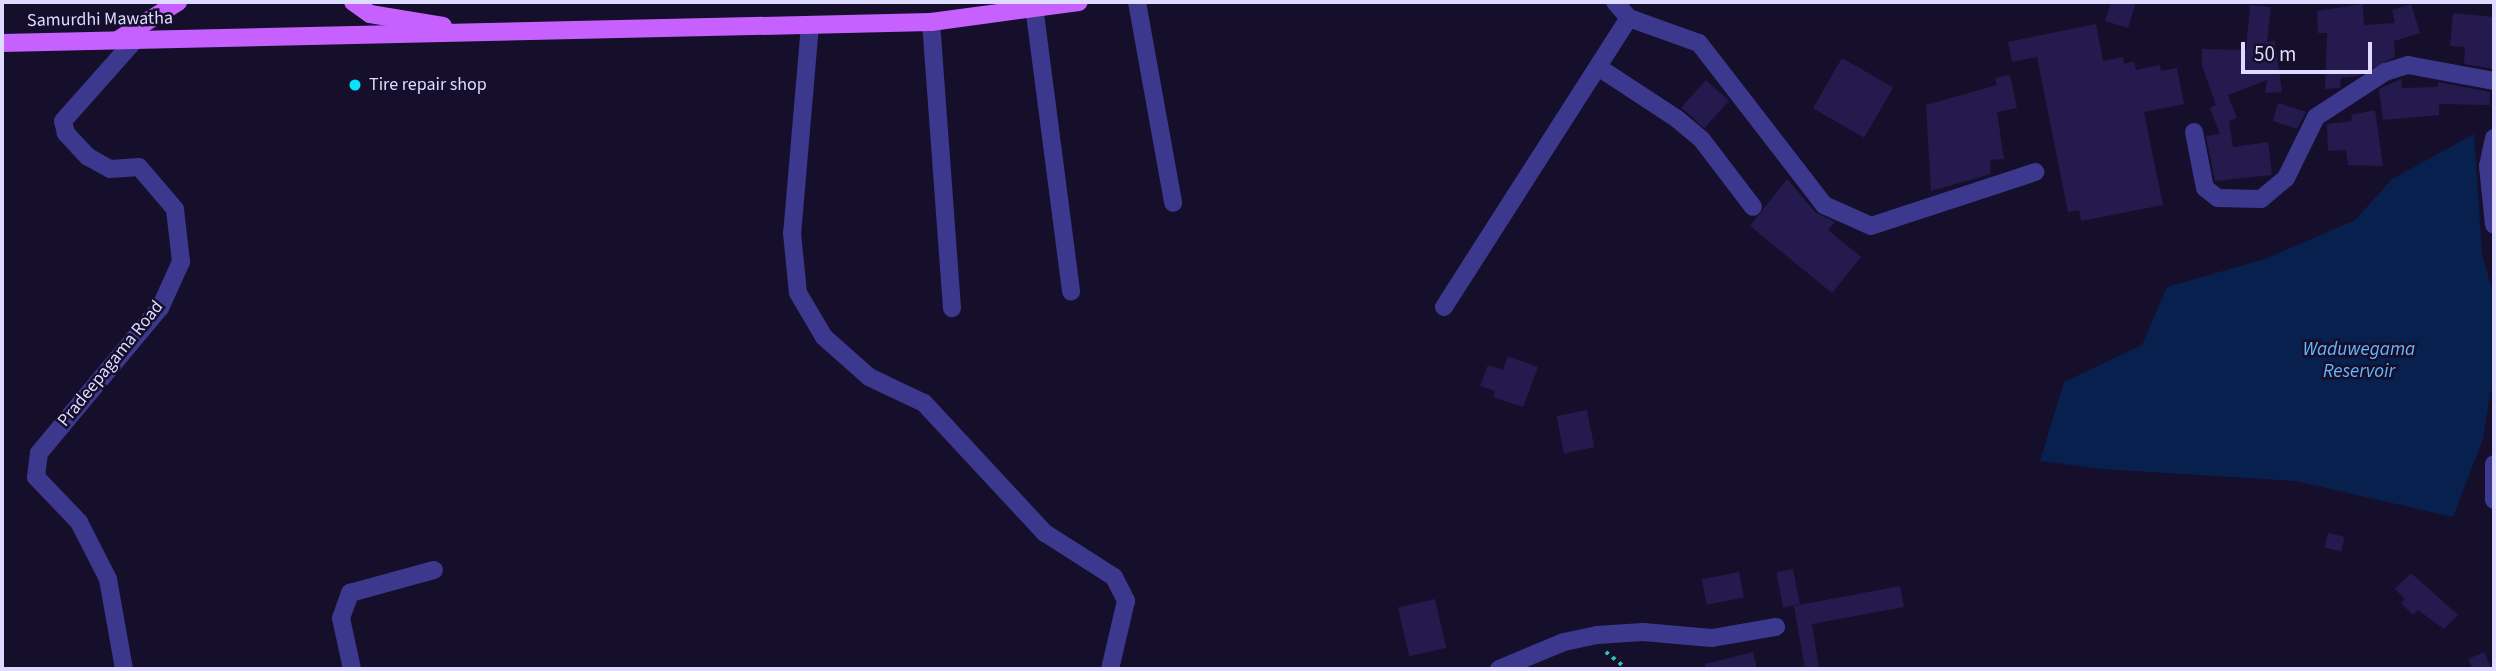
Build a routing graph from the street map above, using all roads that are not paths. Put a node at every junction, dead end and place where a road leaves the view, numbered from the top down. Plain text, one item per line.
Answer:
1 (178, 2) edge
2 (353, 2) edge
3 (1079, 2) edge
4 (1137, 2) edge
5 (1615, 2) edge
6 (1034, 6) junction
7 (1629, 18) junction
8 (931, 22) junction
9 (810, 25) junction
10 (487, 33) junction
11 (127, 40) junction
12 (2, 43) edge
13 (1598, 67) junction
14 (2494, 81) edge
15 (2194, 132) dead end
16 (2494, 138) edge
17 (2035, 172) dead end
18 (1173, 203) dead end
19 (1753, 207) dead end
20 (2494, 225) edge
21 (1071, 292) dead end
22 (1444, 307) dead end
23 (951, 308) dead end
24 (2494, 464) edge
25 (2494, 500) edge
26 (434, 570) dead end
27 (1776, 627) dead end
28 (124, 669) edge
29 (352, 669) edge
30 (1110, 669) edge
31 (1499, 669) edge

1 - 11 main road
2 - 10 main road
3 - 6 main road, Samurdhi Mawatha
4 - 18 street
5 - 7 street
6 - 8 main road, Samurdhi Mawatha
6 - 21 street
7 - 13 street
7 - 17 street
8 - 9 main road, Samurdhi Mawatha
8 - 23 street
9 - 10 main road, Samurdhi Mawatha
9 - 30 street
10 - 11 main road, Samurdhi Mawatha
11 - 12 main road, Samurdhi Mawatha
11 - 28 street, Pradeepagama Road
13 - 19 street
13 - 22 street
14 - 15 street
16 - 20 street
24 - 25 street
26 - 29 street
27 - 31 street

